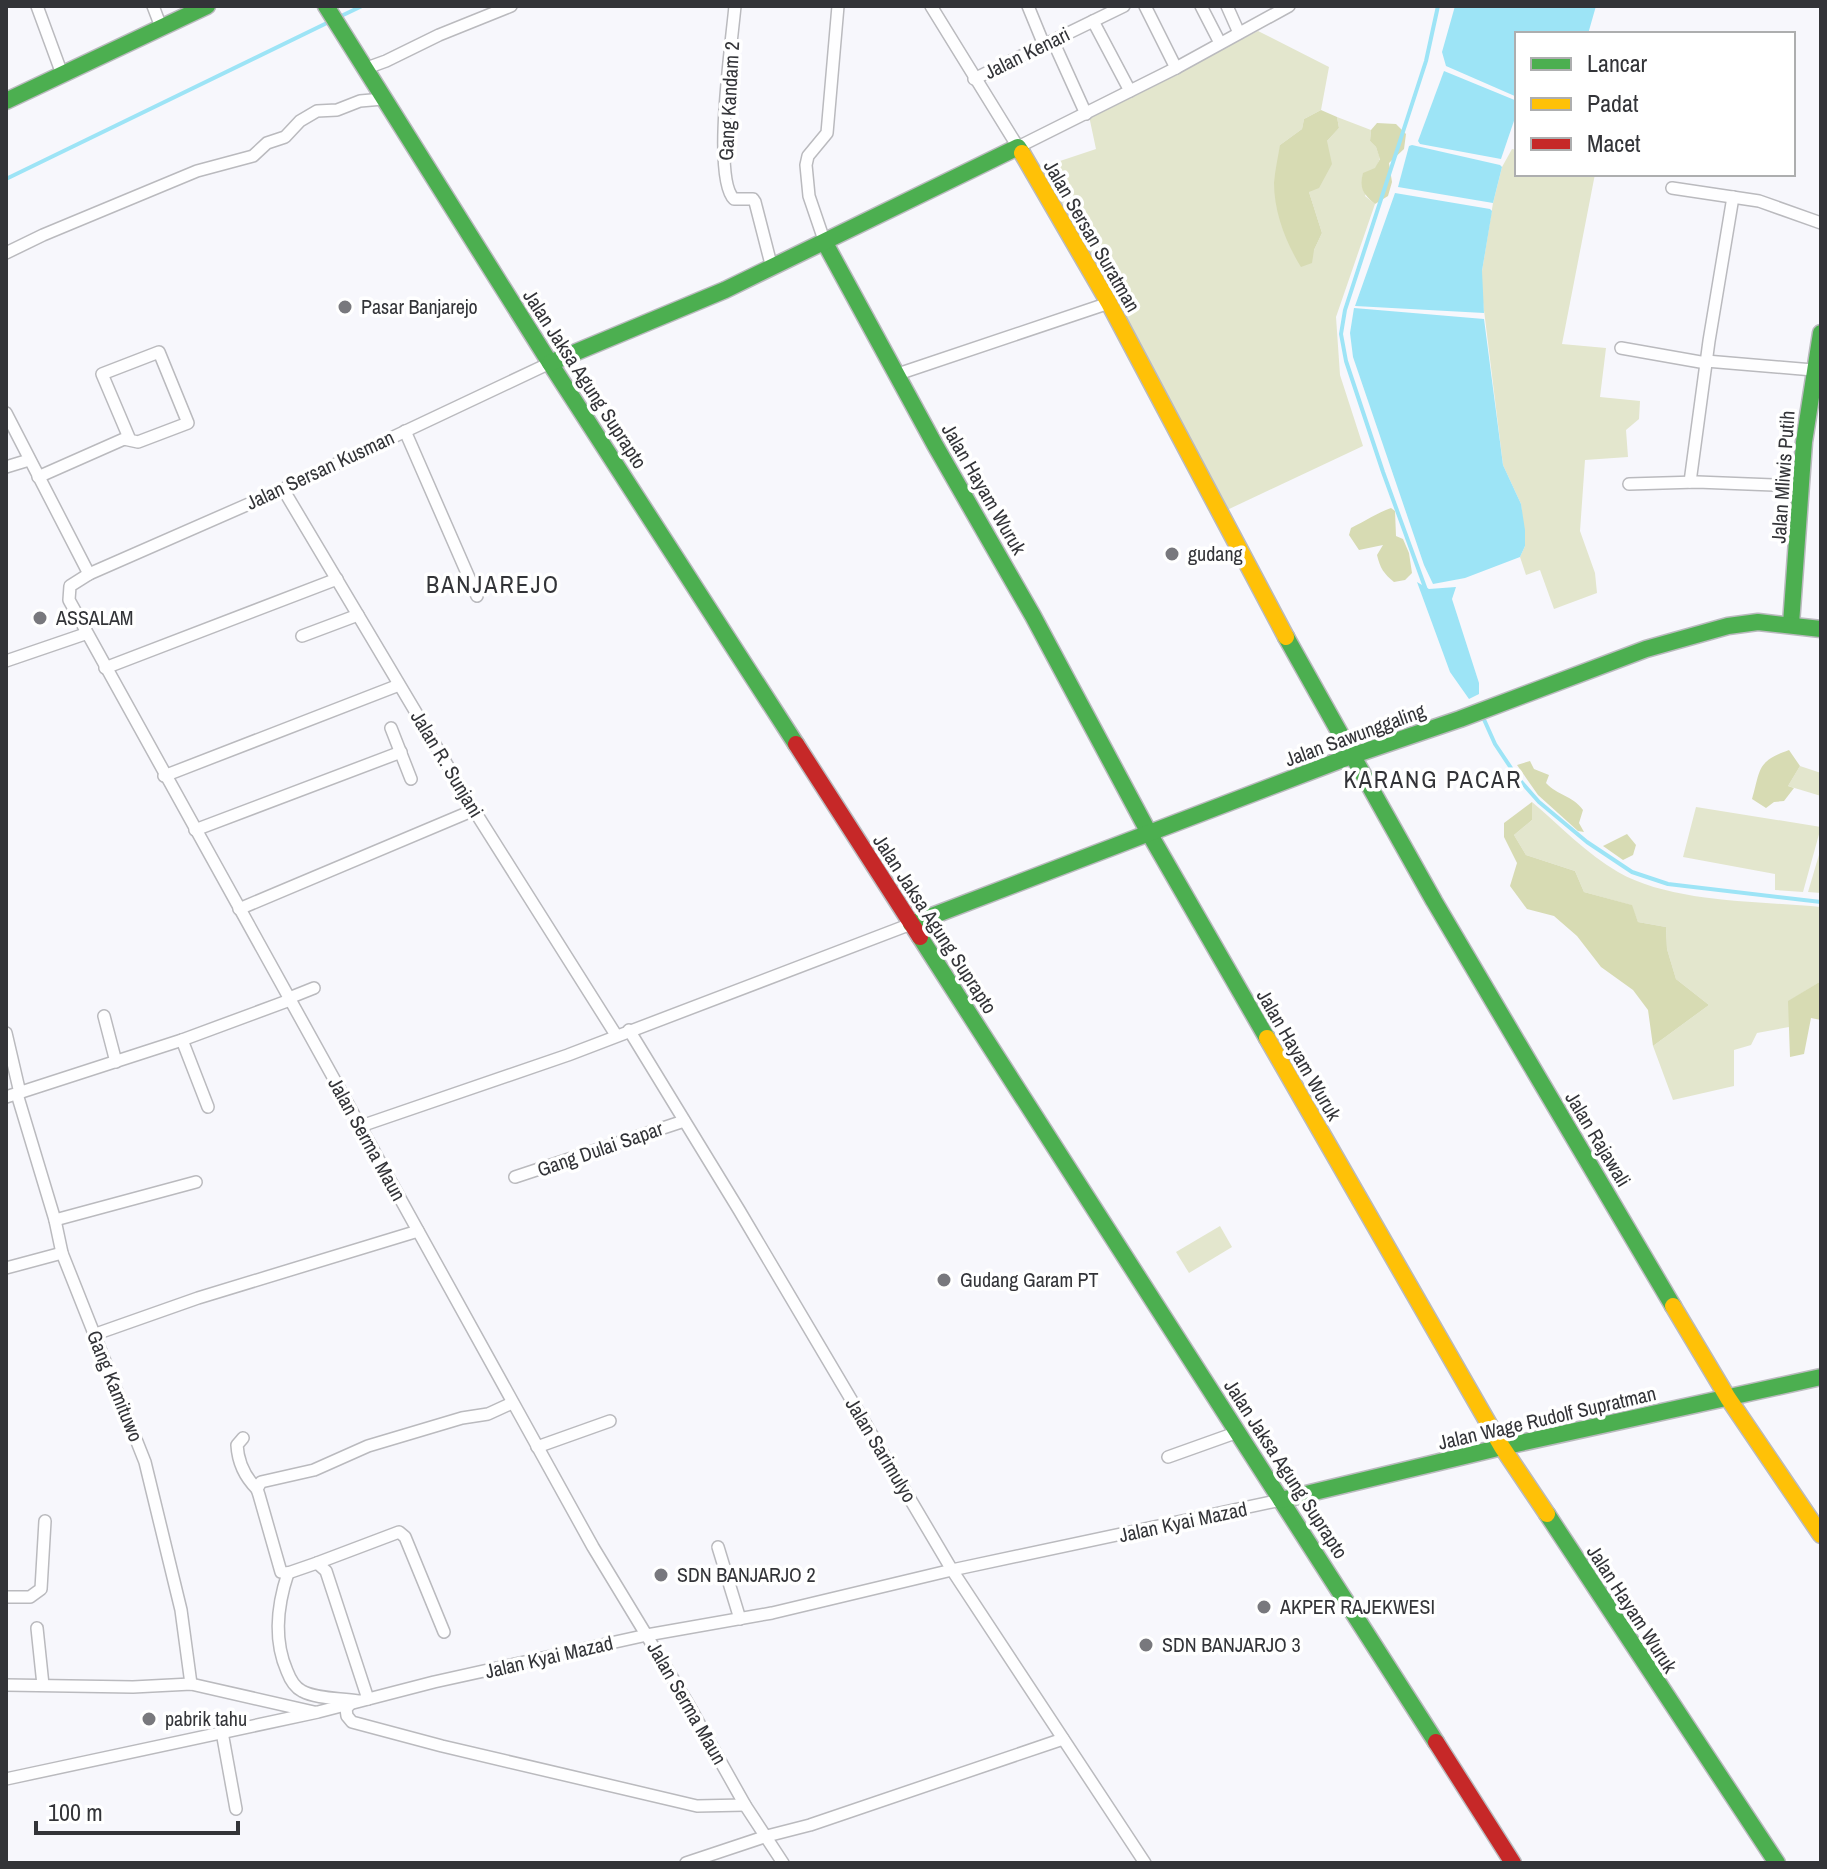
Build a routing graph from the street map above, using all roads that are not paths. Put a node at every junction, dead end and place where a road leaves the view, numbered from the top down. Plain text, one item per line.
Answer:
1 (37, 6) edge
2 (153, 6) edge
3 (207, 6) edge
4 (326, 6) edge
5 (511, 6) edge
6 (735, 6) edge
7 (838, 6) edge
8 (931, 6) edge
9 (1028, 6) edge
10 (1124, 6) edge
11 (1145, 6) edge
12 (1201, 6) edge
13 (1227, 6) edge
14 (1289, 6) edge
15 (1093, 21) junction
16 (161, 27) junction
17 (1239, 33) junction
18 (1048, 43) junction
19 (1220, 43) junction
20 (1176, 68) junction
21 (364, 69) junction
22 (62, 74) junction
23 (974, 79) junction
24 (1130, 91) junction
25 (383, 99) junction
26 (6, 101) edge
27 (1086, 114) junction
28 (1018, 147) junction
29 (1672, 188) dead end
30 (1733, 197) junction
31 (1821, 223) edge
32 (825, 243) junction
33 (6, 253) edge
34 (772, 268) junction
35 (1109, 303) junction
36 (1821, 333) edge
37 (1621, 348) dead end
38 (1706, 362) junction
39 (550, 363) junction
40 (1813, 370) junction
41 (898, 374) junction
42 (6, 413) edge
43 (1813, 426) edge
44 (405, 431) junction
45 (130, 440) junction
46 (29, 460) junction
47 (6, 467) edge
48 (38, 477) junction
49 (1690, 482) junction
50 (1629, 484) dead end
51 (1800, 486) junction
52 (283, 489) junction
53 (89, 574) junction
54 (337, 579) junction
55 (477, 596) dead end
56 (358, 615) junction
57 (1791, 624) junction
58 (1821, 629) edge
59 (85, 634) junction
60 (302, 636) dead end
61 (6, 661) edge
62 (105, 668) junction
63 (399, 685) junction
64 (391, 728) dead end
65 (401, 752) junction
66 (1351, 756) junction
67 (164, 776) junction
68 (411, 779) dead end
69 (474, 810) junction
70 (195, 830) junction
71 (1149, 833) junction
72 (239, 909) junction
73 (911, 924) junction
74 (314, 988) dead end
75 (290, 999) junction
76 (104, 1016) dead end
77 (629, 1030) junction
78 (6, 1033) edge
79 (616, 1035) junction
80 (182, 1040) junction
81 (116, 1062) junction
82 (14, 1095) edge
83 (208, 1107) dead end
84 (684, 1121) junction
85 (361, 1126) junction
86 (515, 1177) dead end
87 (196, 1182) dead end
88 (55, 1220) junction
89 (418, 1231) junction
90 (62, 1253) junction
91 (6, 1268) edge
92 (93, 1335) junction
93 (1821, 1377) edge
94 (1728, 1398) junction
95 (512, 1403) junction
96 (610, 1421) dead end
97 (1238, 1432) junction
98 (243, 1438) dead end
99 (537, 1447) junction
100 (1502, 1447) junction
101 (1168, 1457) dead end
102 (257, 1489) junction
103 (1281, 1500) junction
104 (45, 1521) dead end
105 (1821, 1535) edge
106 (718, 1547) dead end
107 (317, 1563) junction
108 (952, 1570) junction
109 (288, 1573) junction
110 (6, 1597) edge
111 (740, 1619) junction
112 (37, 1628) dead end
113 (444, 1632) dead end
114 (647, 1635) junction
115 (191, 1684) junction
116 (6, 1685) edge
117 (43, 1685) junction
118 (360, 1702) junction
119 (318, 1712) junction
120 (222, 1732) junction
121 (1063, 1739) junction
122 (6, 1779) edge
123 (745, 1805) junction
124 (236, 1809) dead end
125 (767, 1836) junction
126 (686, 1863) edge
127 (783, 1863) edge
128 (1145, 1863) edge
129 (1513, 1863) edge
130 (1777, 1863) edge

1 - 22 street
2 - 16 street
3 - 16 main road
4 - 21 main road, Jalan Jaksa Agung Suprapto
5 - 21 street
6 - 34 street, Gang Kandam 2
7 - 32 street
8 - 23 street
9 - 18 street
10 - 15 street, Jalan Kenari
11 - 20 street
12 - 19 street
13 - 17 street
14 - 17 street
15 - 18 street, Jalan Kenari
15 - 24 street
16 - 22 main road
17 - 19 street
18 - 23 street, Jalan Kenari
18 - 27 street
19 - 20 street
20 - 24 street
21 - 25 main road, Jalan Jaksa Agung Suprapto
22 - 26 main road
23 - 28 street
24 - 27 street
25 - 33 street
25 - 39 main road, Jalan Jaksa Agung Suprapto
27 - 28 street
28 - 32 main road, Jalan Sersan Suratman
28 - 35 main road, Jalan Sersan Suratman
29 - 30 street
30 - 31 street
30 - 38 street
32 - 34 main road, Jalan Sersan Suratman
32 - 41 main road, Jalan Hayam Wuruk
34 - 39 main road, Jalan Sersan Suratman
35 - 41 street
35 - 66 main road, Jalan Sersan Suratman
36 - 40 main road, Jalan Mliwis Putih
37 - 38 street
38 - 40 street
38 - 49 street
39 - 44 street, Jalan Sersan Kusman
39 - 73 main road, Jalan Jaksa Agung Suprapto
40 - 43 main road, Jalan Mliwis Putih
41 - 71 main road, Jalan Hayam Wuruk
42 - 46 street
43 - 51 main road, Jalan Mliwis Putih
44 - 52 street, Jalan Sersan Kusman
44 - 55 street
45 - 45 street
45 - 48 street
46 - 47 street
46 - 48 street
48 - 53 street
49 - 50 street
49 - 51 street
51 - 57 main road, Jalan Mliwis Putih
52 - 53 street, Jalan Sersan Kusman
52 - 54 street, Jalan R. Sunjani
53 - 59 street, Jalan Serma Maun
54 - 56 street, Jalan R. Sunjani
54 - 62 street
56 - 60 street
56 - 63 street, Jalan R. Sunjani
57 - 58 main road, Jalan Sawunggaling
57 - 66 main road, Jalan Sawunggaling
59 - 61 street
59 - 62 street, Jalan Serma Maun
62 - 67 street, Jalan Serma Maun
63 - 67 street
63 - 69 street, Jalan R. Sunjani
64 - 65 street
65 - 68 street
65 - 70 street
66 - 71 main road, Jalan Sawunggaling
66 - 94 main road, Jalan Rajawali
67 - 70 street, Jalan Serma Maun
69 - 72 street
69 - 79 street, Jalan R. Sunjani
70 - 72 street, Jalan Serma Maun
71 - 73 main road, Jalan Sawunggaling
71 - 100 main road, Jalan Hayam Wuruk
72 - 75 street, Jalan Serma Maun
73 - 77 street
73 - 97 main road, Jalan Jaksa Agung Suprapto
74 - 75 street
75 - 80 street
75 - 85 street, Jalan Serma Maun
76 - 81 street
77 - 79 street
77 - 84 street, Jalan Sarimulyo
78 - 82 street, Gang Kamituwo
79 - 85 street
80 - 81 street
80 - 83 street
81 - 82 street
82 - 88 street, Gang Kamituwo
84 - 86 street, Gang Dulai Sapar
84 - 108 street, Jalan Sarimulyo
85 - 89 street, Jalan Serma Maun
87 - 88 street
88 - 90 street, Gang Kamituwo
89 - 92 street
89 - 95 street, Jalan Serma Maun
90 - 91 street
90 - 92 street, Gang Kamituwo
92 - 115 street, Gang Kamituwo
93 - 94 main road, Jalan Wage Rudolf Supratman
94 - 100 main road, Jalan Wage Rudolf Supratman
94 - 105 main road, Jalan Rajawali
95 - 99 street, Jalan Serma Maun
95 - 102 street
96 - 99 street
97 - 101 street
97 - 103 main road, Jalan Jaksa Agung Suprapto
98 - 102 street
99 - 114 street, Jalan Serma Maun
100 - 103 main road, Jalan Wage Rudolf Supratman
100 - 130 main road, Jalan Hayam Wuruk
102 - 109 street
103 - 108 street, Jalan Kyai Mazad
103 - 129 main road, Jalan Jaksa Agung Suprapto
104 - 110 street
106 - 111 street
107 - 109 street
107 - 113 street
107 - 118 street
108 - 111 street, Jalan Kyai Mazad
108 - 121 street, Jalan Sarimulyo
109 - 118 street
111 - 114 street, Jalan Kyai Mazad
112 - 117 street
114 - 118 street, Jalan Kyai Mazad
114 - 123 street, Jalan Serma Maun
115 - 117 street
115 - 119 street
116 - 117 street
118 - 119 street, Jalan Kyai Mazad
118 - 123 street
119 - 120 street, Jalan Kyai Mazad
120 - 122 street, Jalan Kyai Mazad
120 - 124 street
121 - 125 street
121 - 128 street, Jalan Sarimulyo
123 - 125 street, Jalan Serma Maun
125 - 126 street
125 - 127 street, Jalan Serma Maun

